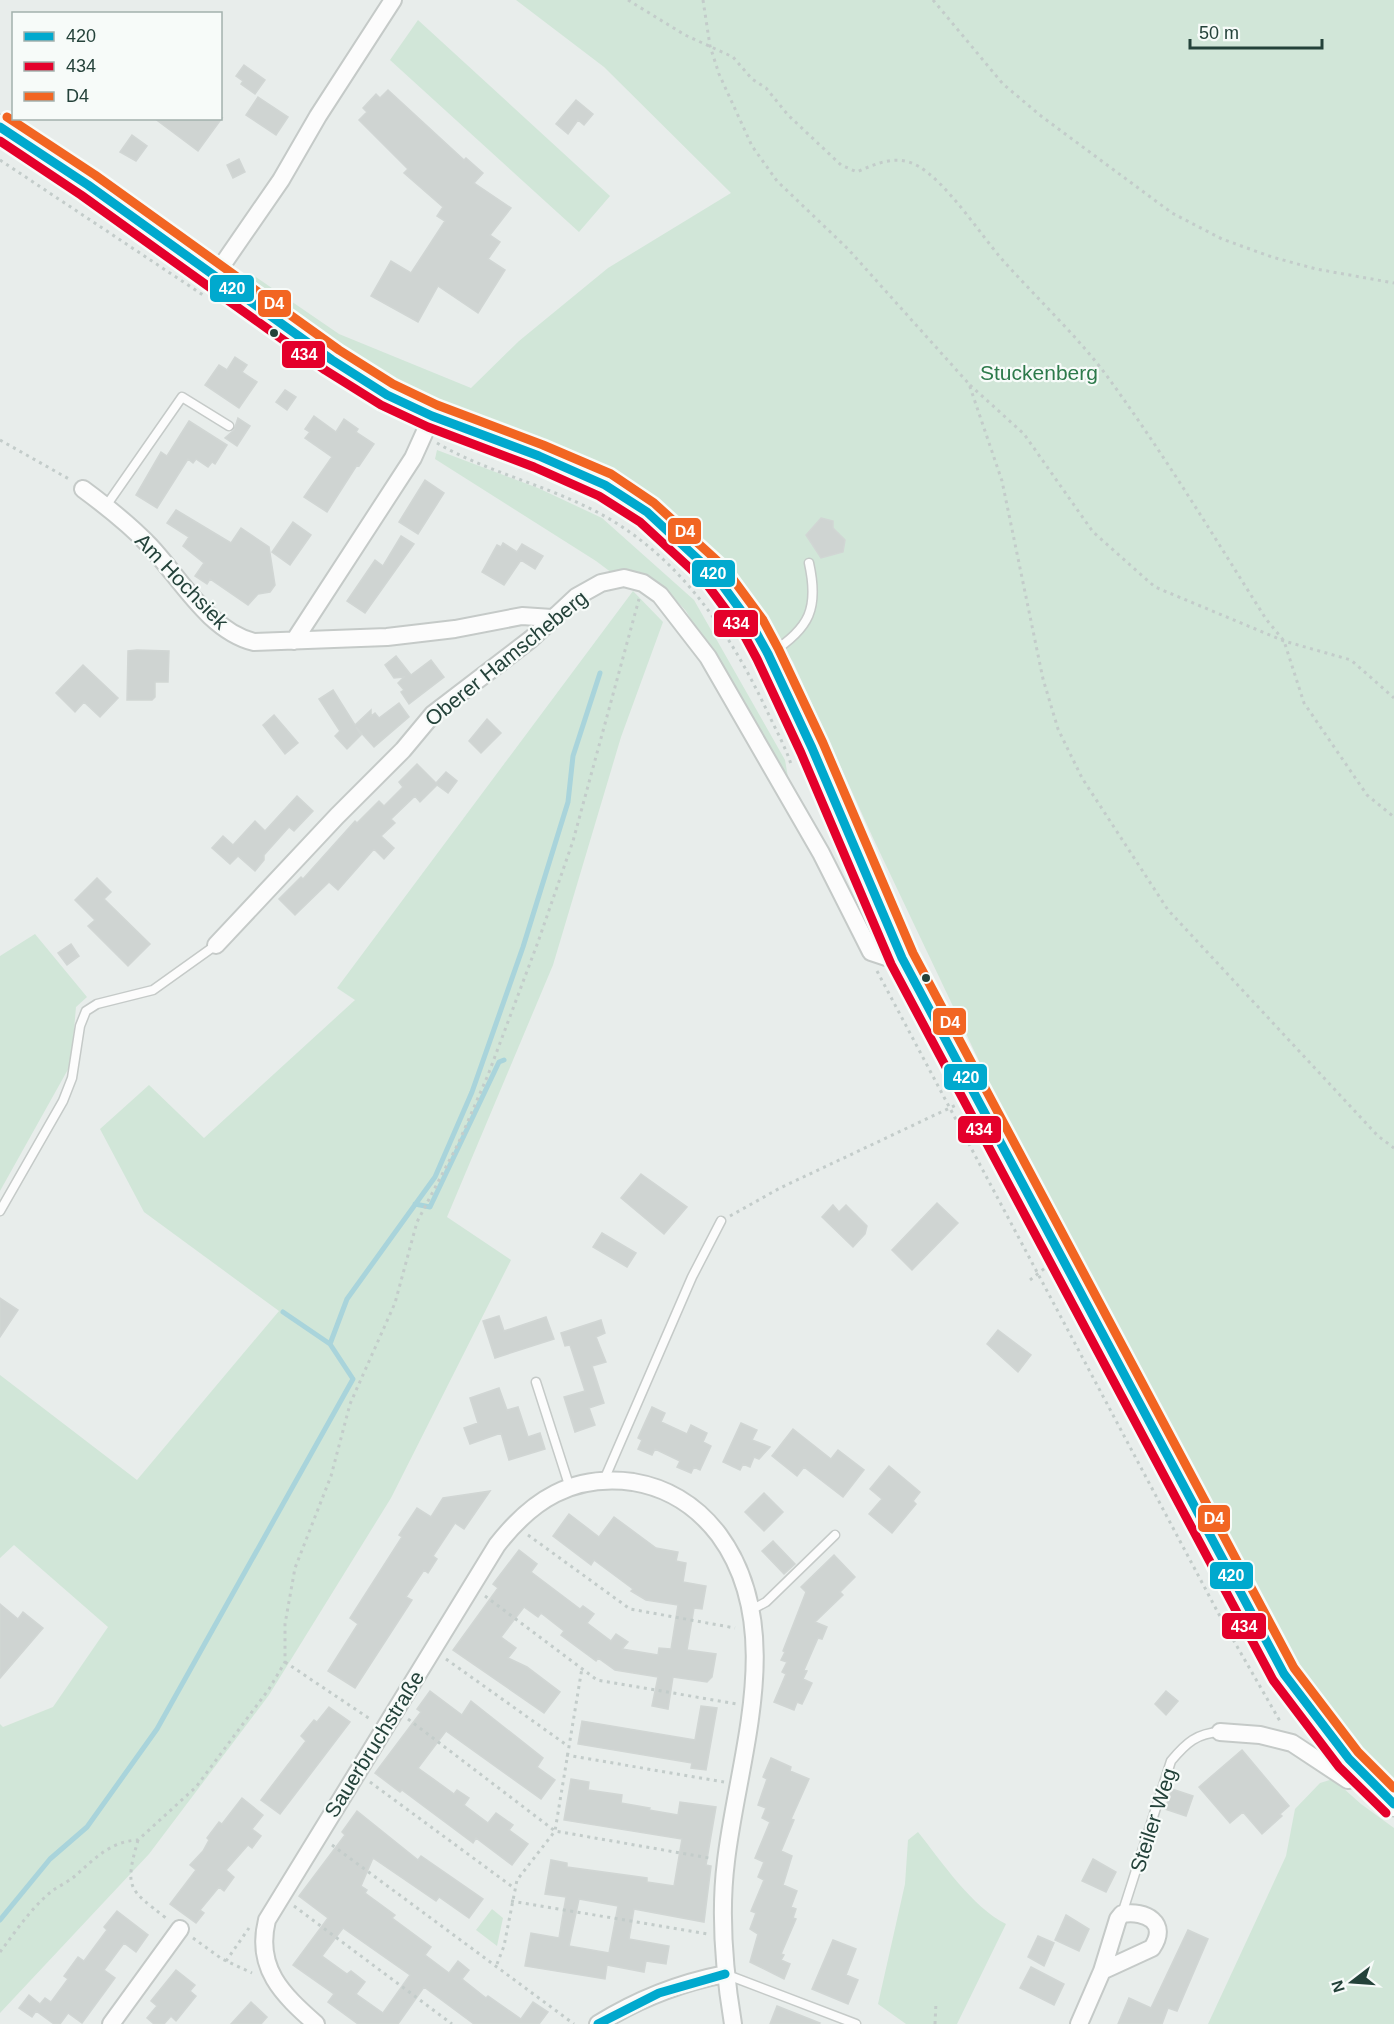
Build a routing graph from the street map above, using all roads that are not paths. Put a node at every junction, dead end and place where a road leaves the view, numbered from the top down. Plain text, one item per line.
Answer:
1 (393, 0) edge
2 (0, 127) edge
3 (214, 277) junction
4 (427, 425) junction
5 (229, 426) dead end
6 (83, 489) road end
7 (106, 506) junction
8 (809, 563) dead end
9 (552, 618) junction
10 (294, 641) junction
11 (768, 654) junction
12 (216, 945) joint
13 (902, 958) junction
14 (0, 1210) edge
15 (721, 1221) road end
16 (536, 1382) dead end
17 (604, 1480) junction
18 (570, 1488) junction
19 (835, 1535) dead end
20 (751, 1610) junction
21 (1220, 1732) joint
22 (1364, 1776) junction
23 (1394, 1804) edge
24 (1122, 1914) junction
25 (180, 1929) road end
26 (1102, 1971) junction
27 (725, 1974) junction
28 (842, 2021) edge
29 (111, 2024) edge
30 (316, 2024) edge
31 (598, 2024) edge
32 (733, 2024) edge
33 (856, 2024) edge
34 (1079, 2024) edge

1 - 3 street
2 - 3 main road
3 - 4 main road
4 - 10 street
4 - 11 main road
5 - 7 lane
6 - 7 street, Am Hochsiek
7 - 10 street, Am Hochsiek
8 - 11 lane
9 - 10 street, Am Hochsiek
9 - 12 street, Oberer Hamscheberg
9 - 13 street, Oberer Hamscheberg
11 - 13 main road
12 - 14 lane, Oberer Hamscheberg
13 - 22 main road
15 - 17 lane
16 - 18 lane
17 - 18 street, Sauerbruchstraße
17 - 20 street, Sauerbruchstraße
18 - 30 street, Sauerbruchstraße
19 - 20 lane
20 - 27 street, Sauerbruchstraße
21 - 22 street, Steiler Weg
21 - 24 lane, Steiler Weg
22 - 23 main road
24 - 26 street, Steiler Weg
24 - 26 street
25 - 29 street
26 - 34 street, Steiler Weg
27 - 28 lane
27 - 31 street
27 - 32 street, Sauerbruchstraße
28 - 33 lane

